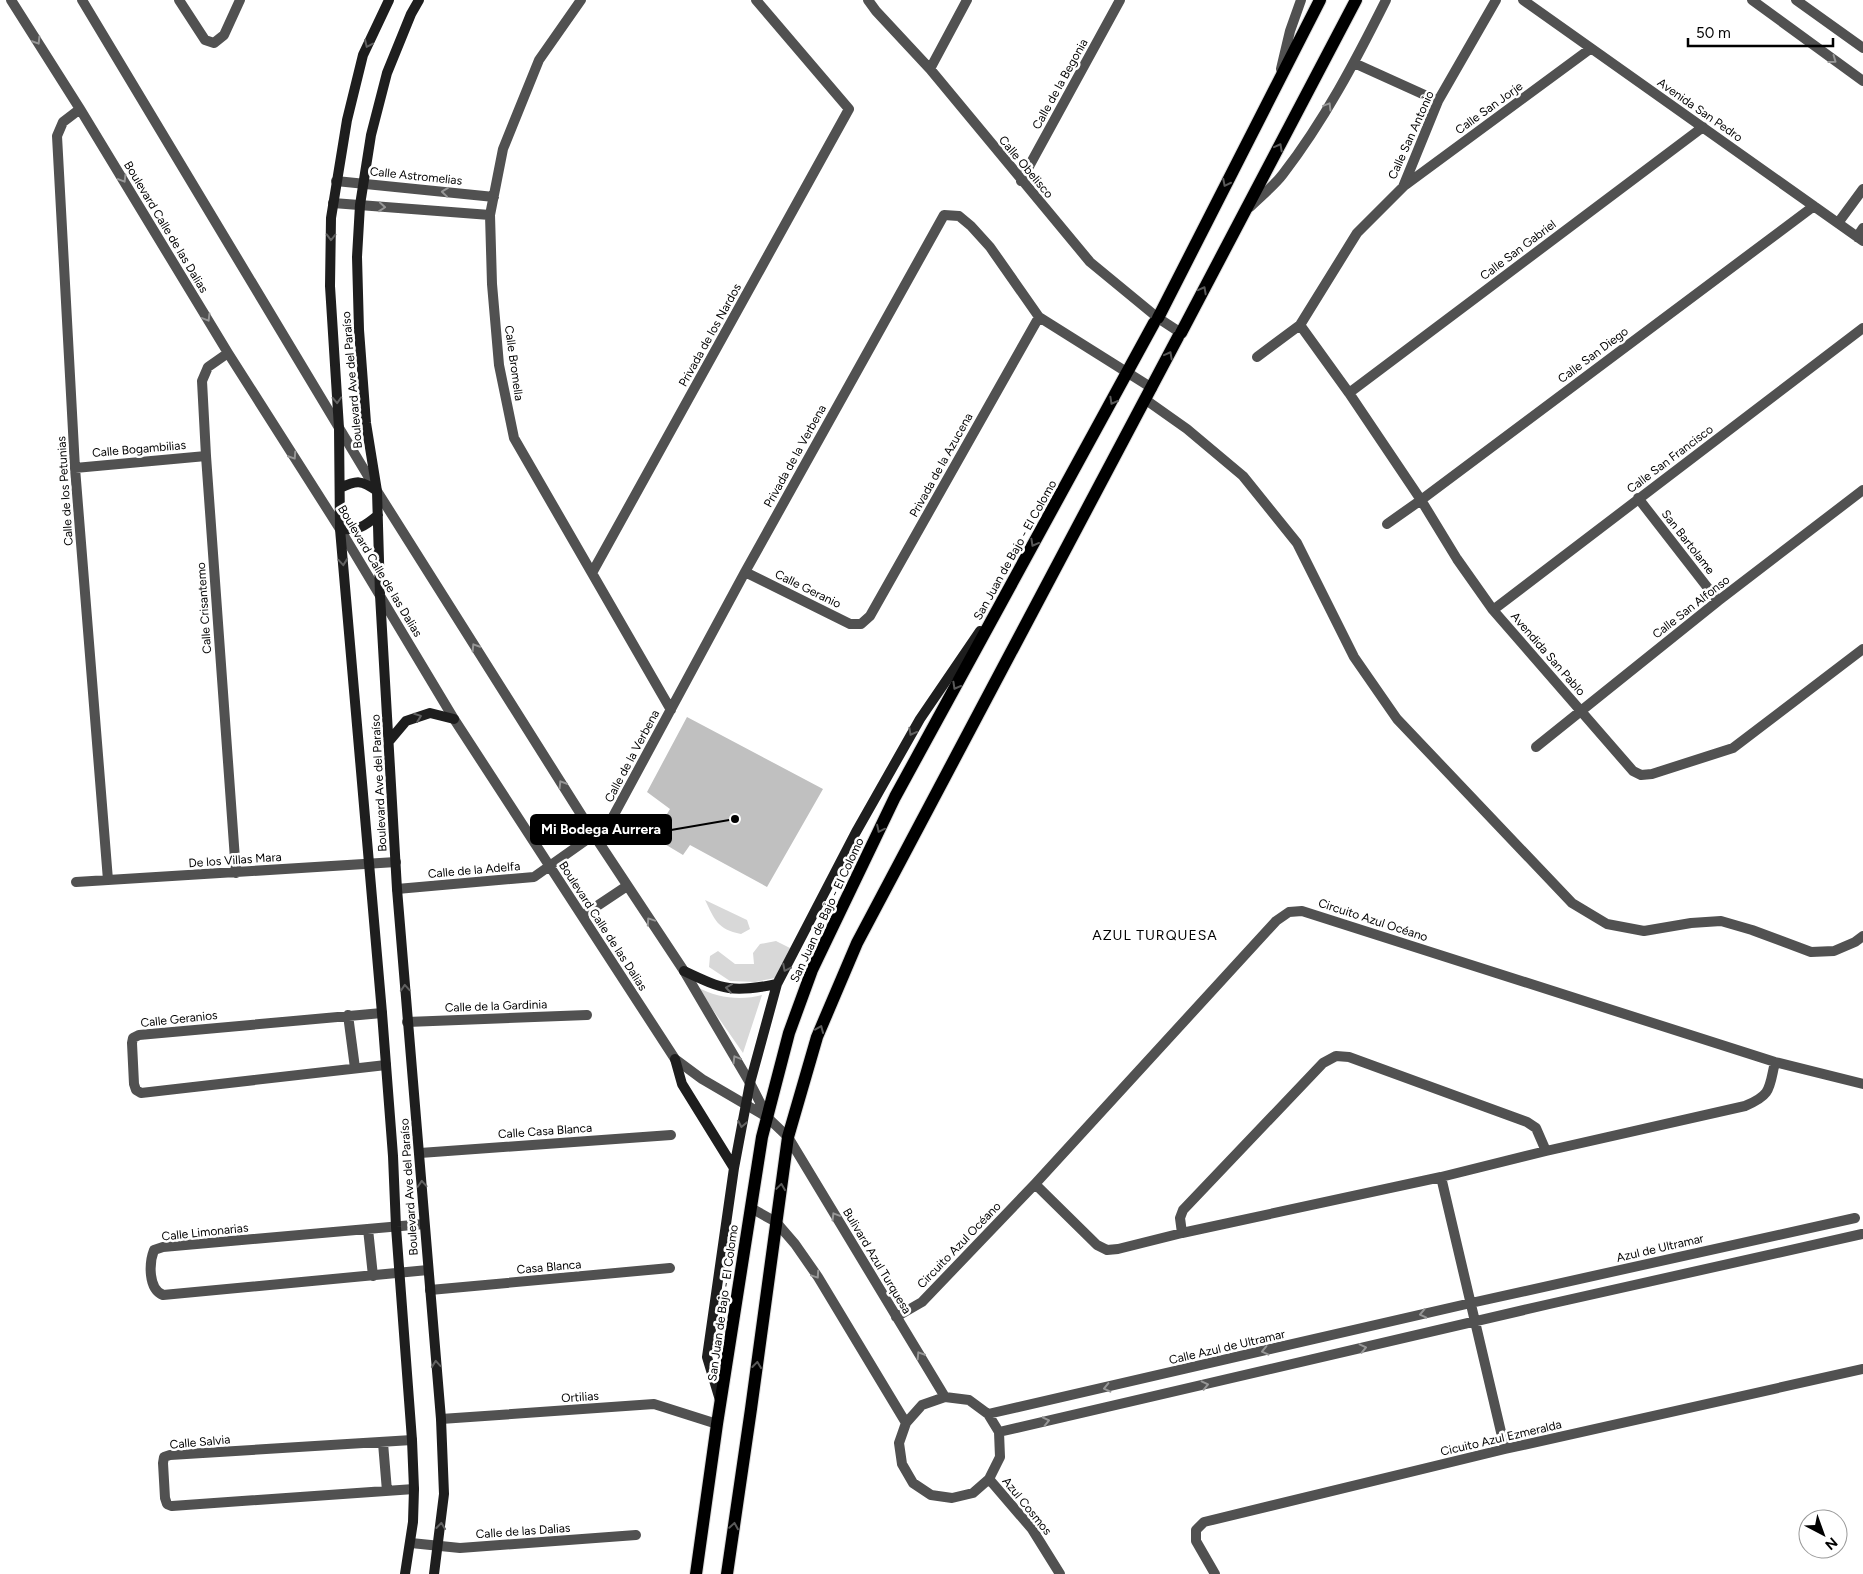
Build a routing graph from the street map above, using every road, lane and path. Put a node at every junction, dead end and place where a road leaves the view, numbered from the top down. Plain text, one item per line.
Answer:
1 (11, 0) edge
2 (82, 0) edge
3 (179, 0) edge
4 (240, 0) edge
5 (389, 0) edge
6 (419, 0) edge
7 (581, 0) edge
8 (756, 0) edge
9 (868, 0) edge
10 (967, 0) edge
11 (1120, 0) edge
12 (1301, 0) edge
13 (1320, 0) edge
14 (1356, 0) edge
15 (1386, 0) edge
16 (1496, 0) edge
17 (1522, 0) edge
18 (1752, 0) edge
19 (1796, 0) edge
20 (1863, 48) edge
21 (1590, 49) junction
22 (1354, 63) junction
23 (930, 69) junction
24 (1280, 77) junction
25 (1863, 82) edge
26 (1438, 101) junction
27 (80, 109) junction
28 (1703, 127) junction
29 (336, 181) junction
30 (1021, 181) junction
31 (362, 184) junction
32 (1403, 187) junction
33 (1863, 189) edge
34 (494, 197) junction
35 (333, 202) junction
36 (360, 205) junction
37 (1814, 206) junction
38 (1244, 213) junction
39 (490, 216) junction
40 (1838, 223) junction
41 (1861, 236) edge
42 (1039, 317) junction
43 (1156, 321) junction
44 (1300, 325) junction
45 (1863, 328) edge
46 (1180, 335) junction
47 (228, 353) junction
48 (1256, 357) dead end
49 (1128, 373) junction
50 (1349, 393) junction
51 (1149, 394) junction
52 (338, 428) junction
53 (206, 456) junction
54 (75, 468) junction
55 (340, 488) junction
56 (1863, 490) edge
57 (377, 491) junction
58 (1638, 498) junction
59 (1421, 500) junction
60 (378, 515) junction
61 (1386, 524) dead end
62 (340, 529) junction
63 (745, 572) junction
64 (592, 573) junction
65 (1008, 591) junction
66 (380, 595) junction
67 (1718, 601) junction
68 (1493, 610) junction
69 (861, 624) joint
70 (1863, 648) edge
71 (670, 710) junction
72 (1581, 710) junction
73 (454, 719) junction
74 (390, 740) junction
75 (1536, 747) dead end
76 (594, 835) junction
77 (396, 862) junction
78 (369, 864) junction
79 (550, 866) junction
80 (236, 872) junction
81 (108, 880) junction
82 (76, 882) dead end
83 (627, 886) junction
84 (397, 889) junction
85 (582, 916) junction
86 (1863, 936) edge
87 (684, 971) junction
88 (777, 984) junction
89 (382, 1014) junction
90 (587, 1014) dead end
91 (348, 1015) junction
92 (407, 1022) junction
93 (675, 1059) junction
94 (1775, 1062) junction
95 (386, 1065) junction
96 (355, 1068) junction
97 (750, 1083) junction
98 (1863, 1084) edge
99 (746, 1104) junction
100 (767, 1117) junction
101 (671, 1135) dead end
102 (788, 1137) junction
103 (1546, 1151) junction
104 (420, 1153) junction
105 (734, 1168) junction
106 (1441, 1177) junction
107 (1035, 1184) junction
108 (751, 1208) junction
109 (1855, 1218) dead end
110 (776, 1222) junction
111 (424, 1224) junction
112 (396, 1227) junction
113 (368, 1229) junction
114 (1182, 1233) junction
115 (1862, 1234) edge
116 (670, 1268) dead end
117 (428, 1270) junction
118 (400, 1274) junction
119 (373, 1276) junction
120 (430, 1290) junction
121 (1471, 1303) junction
122 (896, 1317) junction
123 (1475, 1322) junction
124 (1863, 1369) edge
125 (945, 1397) junction
126 (721, 1406) junction
127 (988, 1414) junction
128 (441, 1419) junction
129 (906, 1422) junction
130 (717, 1424) junction
131 (999, 1432) junction
132 (412, 1440) junction
133 (383, 1443) junction
134 (1505, 1449) junction
135 (990, 1479) junction
136 (414, 1489) junction
137 (387, 1491) junction
138 (636, 1534) dead end
139 (411, 1543) junction
140 (439, 1547) junction
141 (405, 1574) edge
142 (434, 1574) edge
143 (696, 1574) edge
144 (727, 1574) edge
145 (1060, 1574) edge
146 (1215, 1574) edge

1 -> 27 street, Boulevard Calle de las Dalias
2 - 52 street, Boulevard Calle de las Dalias
3 - 4 street
5 -> 29 street, Boulevard Ave del Paraíso
6 - 31 street, Boulevard Ave del Paraíso
7 - 34 street, Calle Bromella
8 - 64 street, Privada de los Nardos
9 - 23 street, Calle Obelisco
10 - 23 street
11 - 30 street, Calle de la Begonia
12 - 24 street
13 - 24 main road, San Juan de Bajo - El Colomo
38 -> 14 main road
15 - 22 street
16 - 26 street, Calle San Antonio
17 - 21 street, Avenida San Pedro
18 -> 25 street
19 - 20 street
21 - 28 street, Avenida San Pedro
21 - 32 street, Calle San Jorje
22 - 26 street
38 -> 22 street
23 - 30 street, Calle Obelisco
24 -> 43 main road, San Juan de Bajo - El Colomo
26 - 32 street, Calle San Antonio
27 -> 47 street, Boulevard Calle de las Dalias
27 - 54 street, Calle de los Petunias
28 - 37 street, Avenida San Pedro
28 - 50 street, Calle San Gabriel
29 - 31 street, Calle Astromelias
29 - 35 street, Boulevard Ave del Paraíso
30 - 43 street, Calle Obelisco
34 -> 31 street, Calle Astromelias
31 - 36 street, Boulevard Ave del Paraíso
32 - 44 street, Calle San Antonio
33 - 40 street
34 - 39 street, Calle Bromella
35 - 36 street
35 -> 52 street, Boulevard Ave del Paraíso
36 -> 39 street
36 - 57 street, Boulevard Ave del Paraíso
37 - 40 street, Avenida San Pedro
37 - 59 street, Calle San Diego
46 -> 38 main road
39 - 64 street, Calle Bromella
40 - 41 street, Avenida San Pedro
42 - 49 street
42 - 63 street, Privada de la Verbena
42 - 69 street, Privada de la Azucena
43 - 46 street, Calle Obelisco
43 - 49 main road, San Juan de Bajo - El Colomo
44 - 48 street, Calle San Antonio
44 - 50 street, Avendida San Pablo
45 - 58 street, Calle San Francisco
51 -> 46 main road
47 - 53 street, Calle Crisantemo
47 -> 62 street, Boulevard Calle de las Dalias
49 - 51 street
49 -> 65 main road, San Juan de Bajo - El Colomo
50 - 59 street, Avendida San Pablo
51 - 86 street
102 -> 51 main road
52 - 55 street, Boulevard Ave del Paraíso
52 - 57 street, Boulevard Calle de las Dalias
53 - 54 street, Calle Bogambilias
53 - 80 street, Calle Crisantemo
54 - 81 street, Calle de los Petunias
55 - 57 street
55 - 62 street, Boulevard Ave del Paraíso
56 - 67 street, Calle San Alfonso
57 - 60 street, Boulevard Ave del Paraíso
76 -> 57 street, Boulevard Calle de las Dalias
58 - 67 street, San Bartolame
58 - 68 street, Calle San Francisco
59 - 61 street, Calle San Diego
59 - 68 street, Avendida San Pablo
60 - 62 street
60 - 66 street, Boulevard Ave del Paraíso
62 - 66 street, Boulevard Calle de las Dalias
62 -> 78 street, Boulevard Ave del Paraíso
63 - 69 street, Calle Geranio
63 - 71 street, Privada de la Verbena
64 - 71 street, Calle Bromella
65 -> 88 street
65 -> 100 main road, San Juan de Bajo - El Colomo
66 - 73 street, Boulevard Calle de las Dalias
66 - 74 street, Boulevard Ave del Paraíso
67 - 72 street, Calle San Alfonso
68 - 72 street, Avendida San Pablo
70 - 72 street, Avendida San Pablo
71 - 76 street, Calle de la Verbena
72 - 75 street, Calle San Alfonso
74 -> 73 street
73 - 79 street, Boulevard Calle de las Dalias
74 - 77 street, Boulevard Ave del Paraíso
76 - 79 street, Calle de la Verbena
76 - 83 street, Boulevard Calle de las Dalias
77 - 78 street, De los Villas Mara
77 - 84 street, Boulevard Ave del Paraíso
78 - 80 street, De los Villas Mara
78 - 89 street, Boulevard Ave del Paraíso
79 - 84 street, Calle de la Adelfa
79 - 85 street, Boulevard Calle de las Dalias
80 - 81 street, De los Villas Mara
81 - 82 street, De los Villas Mara
83 - 85 street
87 -> 83 street, Boulevard Calle de las Dalias
92 -> 84 street, Boulevard Ave del Paraíso
85 - 93 street, Boulevard Calle de las Dalias
88 -> 87 street
97 -> 87 street, Boulevard Calle de las Dalias
88 - 97 street
89 - 91 street, Calle Geranios
89 - 95 street, Boulevard Ave del Paraíso
90 - 92 street, Calle de la Gardinia
91 - 96 street
91 - 96 street, Calle Geranios
92 - 104 street, Boulevard Ave del Paraíso
93 - 99 street, Boulevard Calle de las Dalias
93 - 105 street
94 - 98 street, Circuito Azul Océano
94 - 103 street
94 - 107 street, Circuito Azul Océano
95 - 96 street, Calle Geranios
95 - 112 street, Boulevard Ave del Paraíso
97 - 99 street
97 - 100 street, Boulevard Calle de las Dalias
99 - 100 street, Boulevard Calle de las Dalias
99 -> 105 street
100 - 102 street, Boulevard Calle de las Dalias
100 - 108 main road, San Juan de Bajo - El Colomo
101 - 104 street, Calle Casa Blanca
110 -> 102 main road
122 -> 102 street, Bulivard Azul Turquesa
103 - 106 street
103 - 114 street
111 -> 104 street, Boulevard Ave del Paraíso
105 - 126 street
106 - 114 street
106 - 121 street
107 - 114 street
107 - 122 street, Circuito Azul Océano
108 - 110 street
108 - 126 main road, San Juan de Bajo - El Colomo
109 - 121 street, Azul de Ultramar
110 -> 129 street
144 -> 110 main road
111 - 112 street, Calle Limonarias
111 - 117 street, Boulevard Ave del Paraíso
112 - 113 street, Calle Limonarias
112 - 118 street, Boulevard Ave del Paraíso
113 - 119 street
113 - 119 street, Calle Limonarias
115 - 123 street
116 - 120 street, Casa Blanca
117 - 118 street, Calle Limonarias
117 - 120 street, Boulevard Ave del Paraíso
118 - 119 street, Calle Limonarias
118 - 132 street, Boulevard Ave del Paraíso
128 -> 120 street, Boulevard Ave del Paraíso
121 - 123 street
121 -> 127 street, Calle Azul de Ultramar
125 -> 122 street, Bulivard Azul Turquesa
131 -> 123 street
123 - 134 street
124 - 134 street, Cicuito Azul Ezmeralda
125 - 127 street
125 - 129 street
126 - 130 main road, San Juan de Bajo - El Colomo
127 - 131 street
128 - 130 street, Ortilias
140 -> 128 street, Boulevard Ave del Paraíso
129 - 135 street
130 - 143 main road, San Juan de Bajo - El Colomo
131 - 135 street
132 - 133 street, Calle Salvia
132 - 136 street, Boulevard Ave del Paraíso
133 - 137 street
133 - 137 street, Calle Salvia
134 - 146 street, Cicuito Azul Ezmeralda
135 - 145 street, Azul Cosmos
136 - 137 street, Calle Salvia
136 - 139 street, Boulevard Ave del Paraíso
138 - 140 street, Calle de las Dalias
139 - 140 street, Calle de las Dalias
139 - 141 street, Boulevard Ave del Paraíso
140 - 142 street, Boulevard Ave del Paraíso

